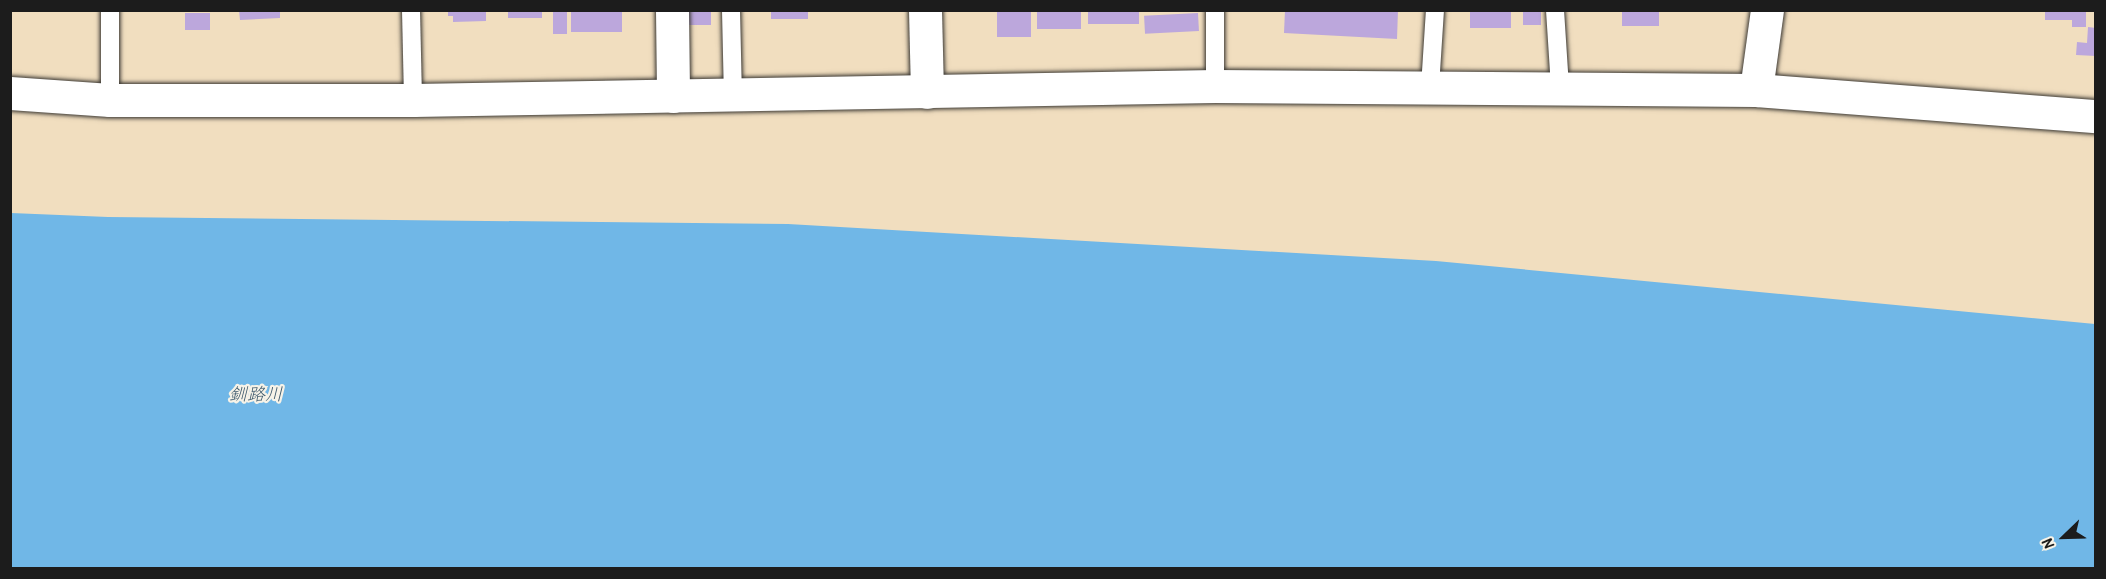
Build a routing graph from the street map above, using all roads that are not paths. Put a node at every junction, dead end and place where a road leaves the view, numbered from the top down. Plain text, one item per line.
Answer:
1 (110, 10) edge
2 (411, 10) edge
3 (672, 10) edge
4 (731, 10) edge
5 (925, 10) edge
6 (1215, 10) edge
7 (1435, 10) edge
8 (1555, 10) edge
9 (1767, 10) edge
10 (1215, 86) junction
11 (1430, 87) junction
12 (1560, 88) junction
13 (1756, 90) junction
14 (927, 92) junction
15 (10, 93) edge
16 (733, 95) junction
17 (673, 96) junction
18 (110, 99) junction
19 (413, 100) junction
20 (2096, 116) edge

1 - 18 lane
2 - 19 lane
3 - 17 street
4 - 16 lane
5 - 14 street
6 - 10 lane
7 - 11 lane
8 - 12 lane
9 - 13 street
10 - 11 street
10 - 14 street
11 - 12 street
12 - 13 street
13 - 20 street
14 - 16 street
15 - 18 street
16 - 17 street
17 - 19 street
18 - 19 street

